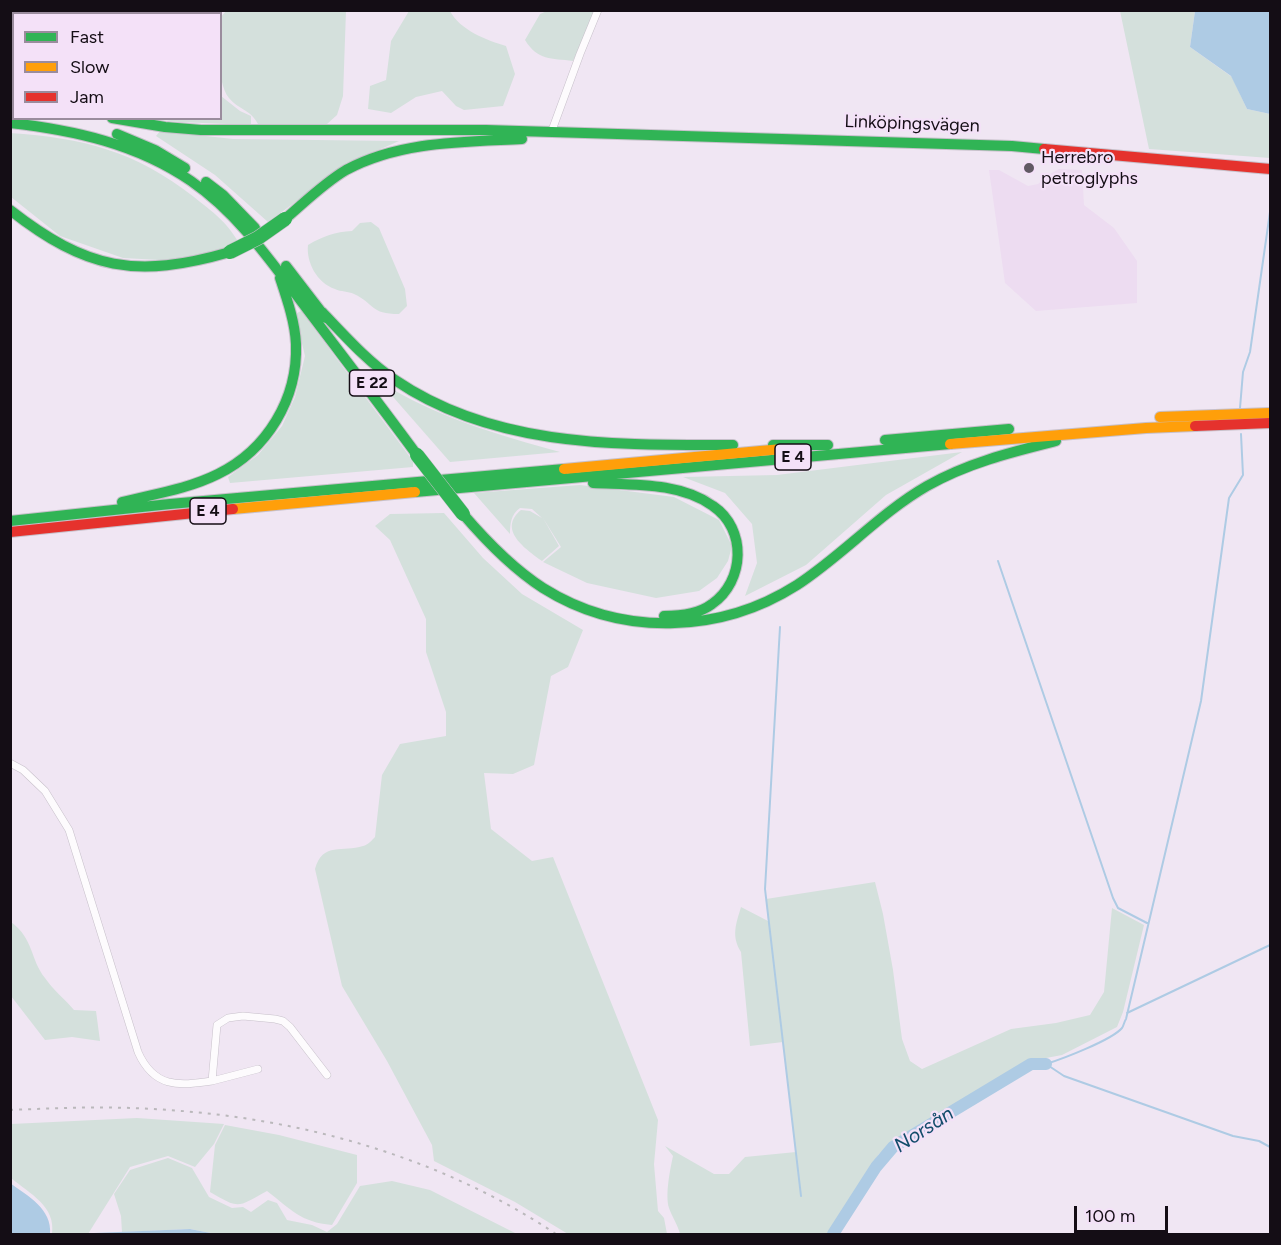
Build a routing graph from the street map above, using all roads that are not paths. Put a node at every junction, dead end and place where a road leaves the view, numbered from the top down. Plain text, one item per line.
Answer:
1 (598, 10) edge
2 (64, 120) edge
3 (124, 120) edge
4 (10, 123) edge
5 (551, 135) junction
6 (135, 146) junction
7 (1270, 169) edge
8 (10, 210) edge
9 (276, 268) junction
10 (322, 312) junction
11 (1270, 414) edge
12 (1270, 423) edge
13 (1092, 431) junction
14 (828, 445) junction
15 (421, 454) junction
16 (540, 480) junction
17 (467, 512) junction
18 (72, 514) junction
19 (10, 521) edge
20 (10, 532) edge
21 (10, 763) edge
22 (258, 1070) dead end
23 (327, 1075) dead end
24 (212, 1081) junction

1 - 5 street
2 - 6 main road, E 22
3 - 5 main road
4 - 6 main road, E 22
5 - 7 main road, Linköpingsvägen
5 - 8 main road, bridge
6 - 9 main road, E 22
6 - 10 main road, E 22
9 - 15 main road
9 - 18 main road
10 - 14 main road
10 - 15 main road, E 22
11 - 14 main road, E 4
12 - 13 main road, E 4
13 - 16 main road, E 4
13 - 17 main road
14 - 18 main road, E 4
15 - 17 main road, E 22
16 - 17 main road
16 - 20 main road, E 4
18 - 19 main road, E 4
21 - 24 street
22 - 24 street
23 - 24 street

